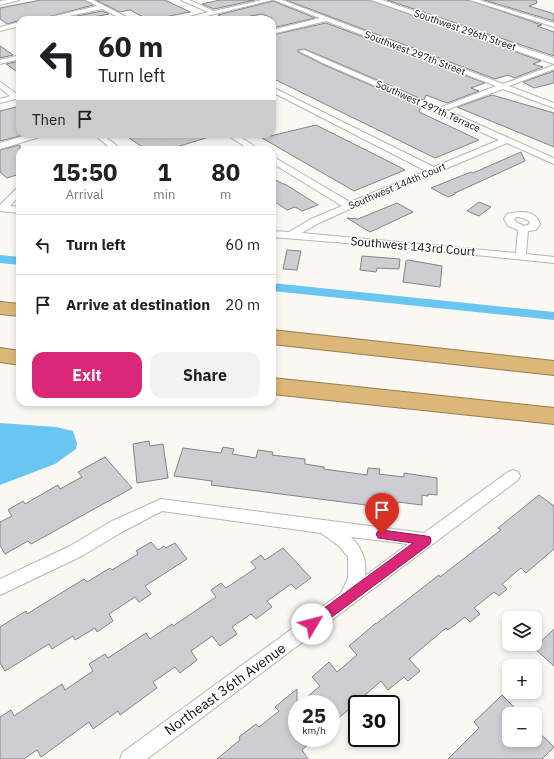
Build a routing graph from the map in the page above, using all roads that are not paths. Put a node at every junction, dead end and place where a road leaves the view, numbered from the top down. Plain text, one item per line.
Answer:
1 (16, 0) edge
2 (89, 0) edge
3 (184, 0) edge
4 (269, 0) edge
5 (276, 0) edge
6 (375, 0) edge
7 (473, 0) edge
8 (0, 3) edge
9 (103, 7) junction
10 (214, 13) junction
11 (61, 16) edge
12 (121, 16) edge
13 (200, 16) edge
14 (325, 19) junction
15 (16, 25) edge
16 (554, 25) edge
17 (0, 29) edge
18 (276, 31) edge
19 (302, 51) dead end
20 (16, 59) edge
21 (554, 60) edge
22 (0, 62) edge
23 (554, 67) edge
24 (0, 84) edge
25 (502, 86) junction
26 (276, 91) edge
27 (16, 95) edge
28 (16, 97) edge
29 (0, 101) edge
30 (554, 106) edge
31 (437, 110) junction
32 (27, 138) edge
33 (102, 138) edge
34 (236, 138) edge
35 (507, 140) junction
36 (0, 146) edge
37 (113, 146) edge
38 (250, 146) edge
39 (276, 161) edge
40 (554, 161) edge
41 (434, 171) junction
42 (16, 194) edge
43 (349, 206) junction
44 (1, 208) edge
45 (16, 210) edge
46 (523, 229) dead end
47 (276, 234) edge
48 (290, 236) junction
49 (522, 257) junction
50 (554, 260) edge
51 (0, 308) edge
52 (16, 310) edge
53 (276, 337) edge
54 (0, 356) edge
55 (16, 358) edge
56 (554, 368) edge
57 (276, 386) edge
58 (554, 416) edge
59 (513, 476) dead end
60 (324, 527) junction
61 (426, 540) junction
62 (0, 587) edge
63 (347, 598) junction
64 (130, 759) edge

1 - 8 street
2 - 9 street
3 - 10 street
4 - 10 street
5 - 14 street, Southwest 297th Street
6 - 21 street, Southwest 296th Street
7 - 16 street
9 - 11 street
9 - 12 street
10 - 13 street
14 - 18 street
14 - 25 street, Southwest 297th Street
15 - 17 street
19 - 31 street, Southwest 297th Terrace
20 - 22 street
23 - 25 street
24 - 27 street
25 - 30 street, Southwest 297th Street
25 - 31 street
26 - 41 street
28 - 29 street
31 - 35 street, Southwest 297th Terrace
32 - 36 street
33 - 37 street
34 - 38 street
35 - 40 street, Southwest 297th Terrace
35 - 41 street, Southwest 144th Court
39 - 43 street
41 - 43 street, Southwest 144th Court
42 - 44 street
43 - 48 street, Southwest 144th Court
44 - 45 street
46 - 49 street
47 - 48 street, Southwest 143rd Court
48 - 49 street, Southwest 143rd Court
49 - 50 street, Southwest 143rd Court
51 - 52 highway
53 - 56 highway
54 - 55 highway
57 - 58 highway
59 - 61 street, Northeast 36th Avenue
60 - 61 street
60 - 62 street
60 - 63 street
61 - 63 street, Northeast 36th Avenue
63 - 64 street, Northeast 36th Avenue

